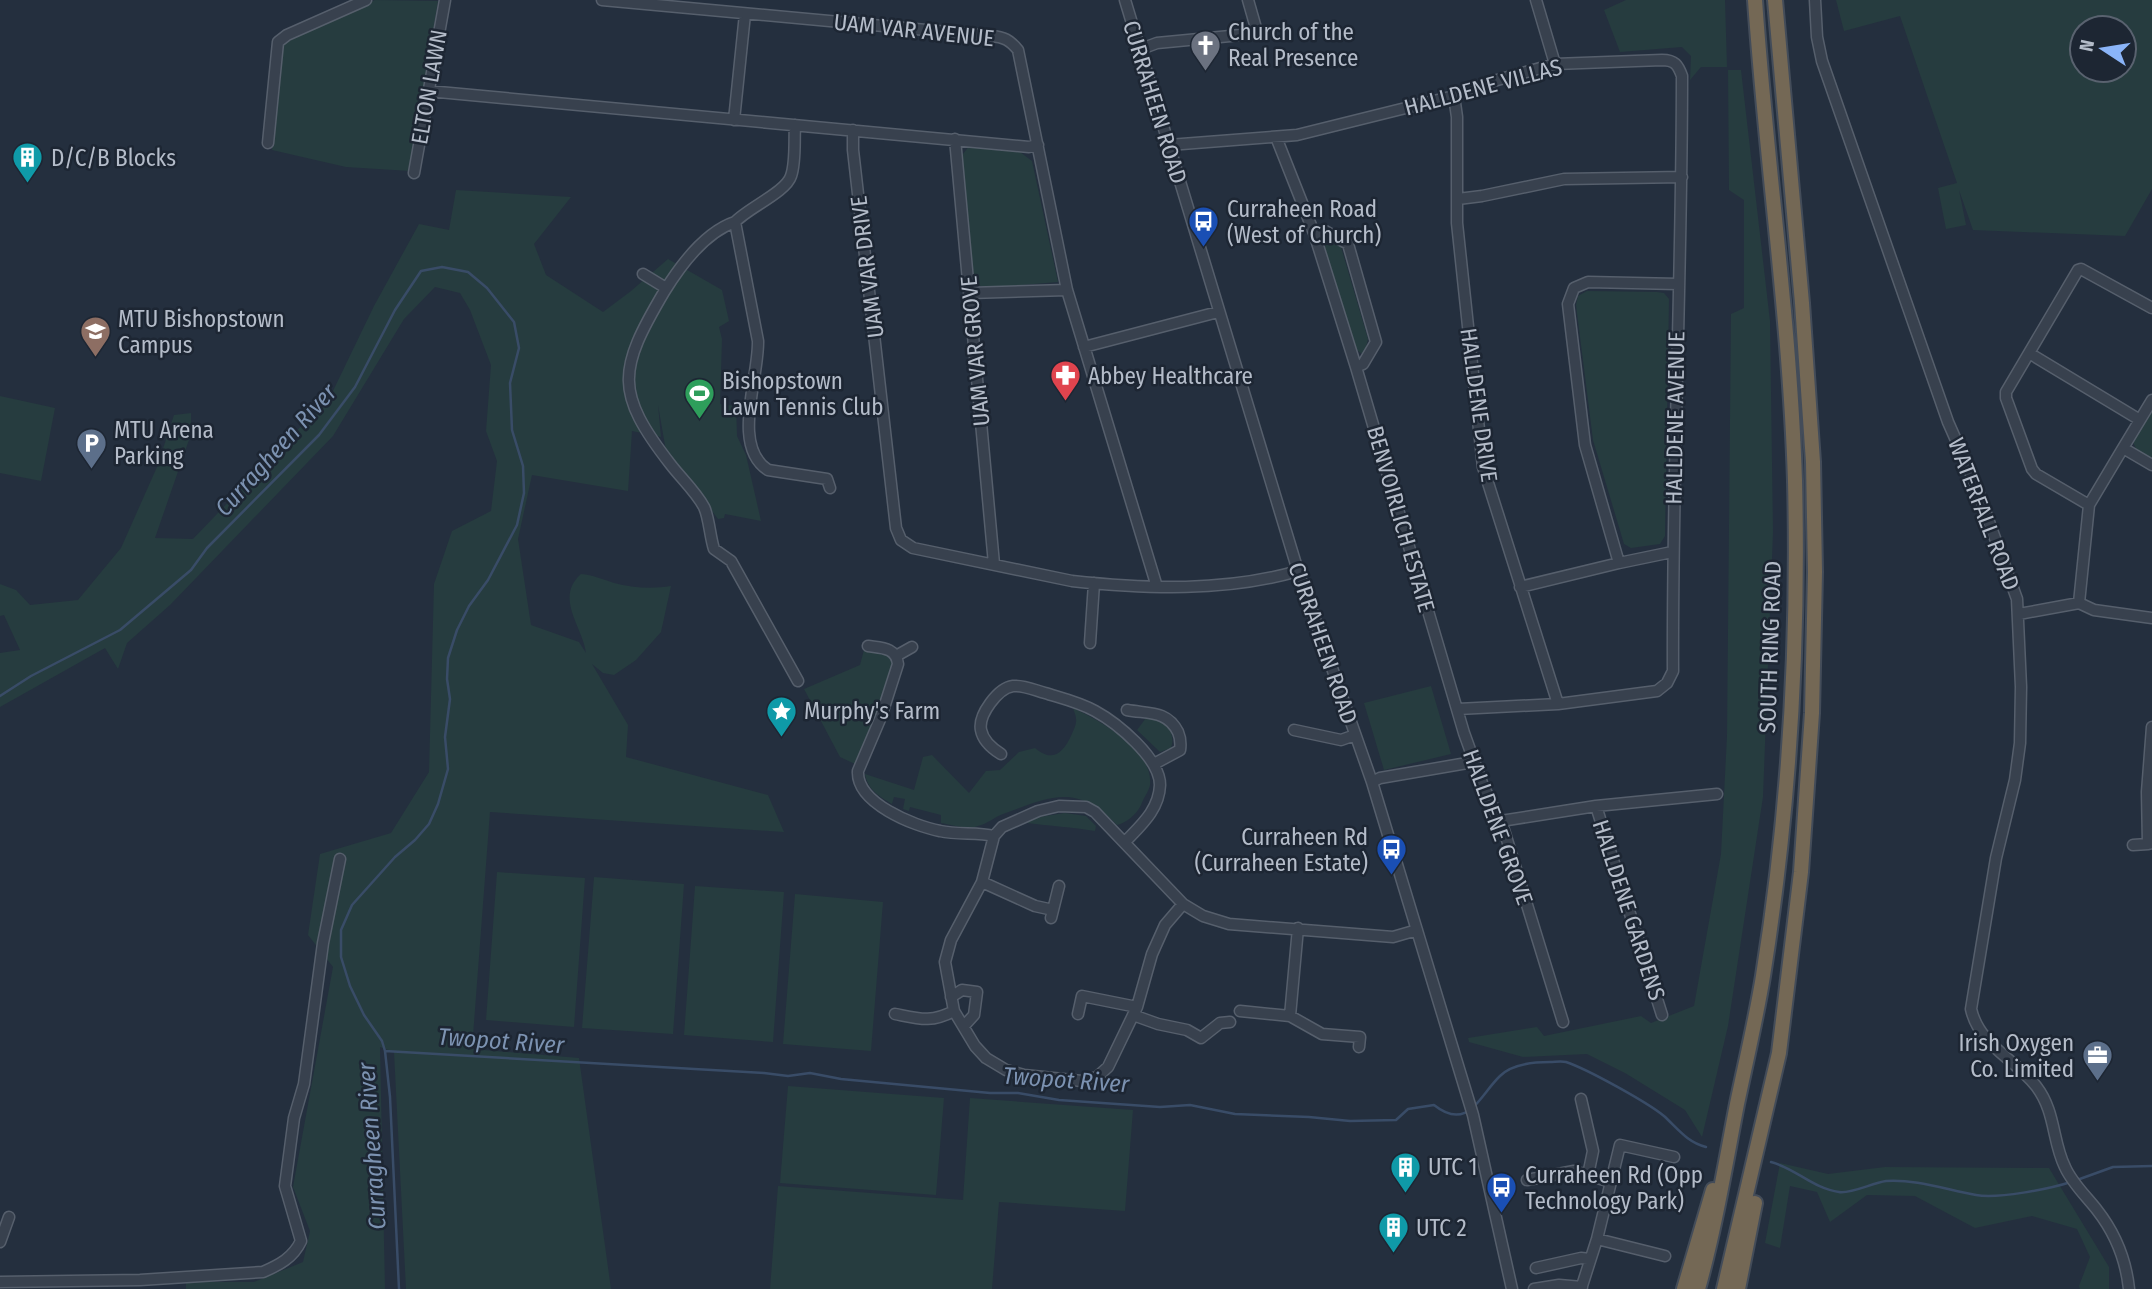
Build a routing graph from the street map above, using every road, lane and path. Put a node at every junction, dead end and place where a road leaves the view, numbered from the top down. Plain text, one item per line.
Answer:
1 (366, 0) edge
2 (445, 0) edge
3 (603, 0) edge
4 (1125, 0) edge
5 (1248, 0) edge
6 (1536, 0) edge
7 (1755, 0) edge
8 (1775, 0) edge
9 (1781, 0) edge
10 (1815, 0) edge
11 (745, 14) junction
12 (1141, 49) junction
13 (1556, 64) junction
14 (1682, 76) joint
15 (1782, 76) junction
16 (428, 92) junction
17 (1454, 96) junction
18 (734, 120) junction
19 (795, 125) junction
20 (853, 130) junction
21 (1276, 137) junction
22 (955, 139) junction
23 (268, 143) dead end
24 (1038, 145) junction
25 (1169, 145) junction
26 (414, 173) dead end
27 (1682, 177) junction
28 (1458, 199) junction
29 (735, 222) junction
30 (1314, 233) junction
31 (643, 274) dead end
32 (1678, 284) junction
33 (666, 288) junction
34 (1067, 290) junction
35 (970, 293) junction
36 (2152, 308) edge
37 (1218, 312) junction
38 (1084, 347) junction
39 (2029, 353) junction
40 (1356, 367) junction
41 (2152, 400) edge
42 (2140, 419) junction
43 (2123, 448) junction
44 (2152, 465) edge
45 (830, 488) dead end
46 (2089, 505) junction
47 (1672, 552) junction
48 (1619, 563) junction
49 (994, 564) junction
50 (1298, 571) junction
51 (1094, 583) junction
52 (1157, 587) junction
53 (1520, 587) junction
54 (2079, 603) junction
55 (2019, 614) junction
56 (2152, 618) edge
57 (1090, 643) dead end
58 (868, 646) dead end
59 (912, 647) dead end
60 (896, 656) junction
61 (1446, 671) joint
62 (798, 681) dead end
63 (1558, 704) junction
64 (1458, 709) junction
65 (1127, 710) dead end
66 (2152, 727) edge
67 (1294, 730) dead end
68 (1355, 735) junction
69 (1001, 754) dead end
70 (1474, 762) junction
71 (1154, 764) junction
72 (1372, 782) junction
73 (1717, 794) dead end
74 (1596, 806) junction
75 (1501, 821) junction
76 (994, 836) junction
77 (1125, 842) junction
78 (2150, 843) edge
79 (2133, 845) dead end
80 (340, 859) dead end
81 (982, 882) junction
82 (1059, 886) dead end
83 (1183, 904) junction
84 (1298, 928) junction
85 (1417, 930) junction
86 (951, 997) junction
87 (954, 1011) junction
88 (1135, 1011) junction
89 (1240, 1011) dead end
90 (895, 1014) dead end
91 (1078, 1014) dead end
92 (1662, 1015) dead end
93 (1290, 1016) junction
94 (1230, 1022) dead end
95 (1563, 1022) dead end
96 (964, 1026) junction
97 (1359, 1047) dead end
98 (1779, 1053) junction
99 (1581, 1099) dead end
100 (1736, 1110) junction
101 (1674, 1157) dead end
102 (1588, 1175) junction
103 (1527, 1180) dead end
104 (1611, 1182) junction
105 (9, 1217) dead end
106 (1597, 1239) junction
107 (0, 1242) edge
108 (1665, 1256) dead end
109 (1590, 1259) junction
110 (1536, 1268) dead end
111 (0, 1282) edge
112 (1582, 1288) edge
113 (1512, 1289) edge
114 (1534, 1289) edge
115 (1684, 1289) edge
116 (1698, 1289) edge
117 (1724, 1289) edge
118 (1738, 1289) edge
119 (2129, 1289) edge

1 - 23 street
2 - 16 street, ELTON LAWN
3 - 11 street, UAM VAR AVENUE
4 - 12 street, CURRAHEEN ROAD
5 - 12 street
6 - 13 street
7 - 100 highway, SOUTH RING ROAD
8 - 15 highway, SOUTH RING ROAD
9 - 15 highway
10 - 55 street, WATERFALL ROAD
11 - 18 street
11 - 24 street, UAM VAR AVENUE
12 - 25 street, CURRAHEEN ROAD
13 - 14 street, HALLDENE VILLAS
13 - 17 street, HALLDENE VILLAS
14 - 27 street, HALLDENE AVENUE
15 - 98 highway, SOUTH RING ROAD
16 - 18 street
16 - 26 street, ELTON LAWN
17 - 21 street, HALLDENE VILLAS
17 - 28 street, HALLDENE DRIVE
18 - 19 street
19 - 20 street
19 - 29 street
20 - 22 street
20 - 49 street, UAM VAR DRIVE
21 - 25 street, HALLDENE VILLAS
21 - 30 street, BENVOIRLICH ESTATE
22 - 24 street
22 - 35 street, UAM VAR GROVE
24 - 34 street, UAM VAR AVENUE
25 - 37 street, CURRAHEEN ROAD
27 - 28 street
27 - 32 street, HALLDENE AVENUE
28 - 53 street, HALLDENE DRIVE
29 - 33 street
29 - 45 street
30 - 40 street, BENVOIRLICH ESTATE
30 - 40 street
31 - 33 street
32 - 47 street, HALLDENE AVENUE
32 - 48 street
33 - 62 street
34 - 35 street
34 - 38 street, UAM VAR AVENUE
35 - 49 street, UAM VAR GROVE
36 - 39 street
37 - 38 street
37 - 50 street, CURRAHEEN ROAD
38 - 52 street, UAM VAR AVENUE
39 - 42 street
39 - 46 street
40 - 61 street, BENVOIRLICH ESTATE
41 - 42 street
42 - 43 street
43 - 44 street
43 - 46 street
46 - 54 street
47 - 48 street
47 - 63 street, HALLDENE AVENUE
48 - 53 street
49 - 51 street, UAM VAR DRIVE
50 - 52 street, UAM VAR DRIVE
50 - 68 street, CURRAHEEN ROAD
51 - 52 street, UAM VAR DRIVE
51 - 57 street
53 - 63 street, HALLDENE DRIVE
54 - 55 street
54 - 56 street
55 - 119 street, WATERFALL ROAD
58 - 60 street
59 - 60 street
60 - 76 street
61 - 64 street, HALLDENE GROVE
63 - 64 street, HALLDENE AVENUE
64 - 70 street, HALLDENE GROVE
65 - 71 street
66 - 78 street
67 - 68 street
68 - 72 street, CURRAHEEN ROAD
69 - 71 street
70 - 72 street
70 - 75 street, HALLDENE GROVE
71 - 77 street
72 - 85 street, CURRAHEEN ROAD
73 - 74 street
74 - 75 street
74 - 92 street, HALLDENE GARDENS
75 - 95 street, HALLDENE GROVE
76 - 77 street
76 - 81 street
77 - 83 street
78 - 79 street
80 - 111 street
81 - 82 street
81 - 86 street
83 - 84 street
83 - 88 street
84 - 85 street
84 - 93 street
85 - 113 street, CURRAHEEN ROAD
86 - 87 street
86 - 96 street
87 - 90 street
87 - 96 street
88 - 91 street
88 - 94 street
88 - 96 street
89 - 93 street
93 - 97 street
98 - 117 highway, SOUTH RING ROAD
98 - 118 highway
99 - 102 street
100 - 115 highway
100 - 116 highway, SOUTH RING ROAD
101 - 104 street
102 - 103 street
102 - 104 street
104 - 106 street
105 - 107 street
106 - 108 street
106 - 109 street
109 - 110 street
109 - 112 street
112 - 114 street

